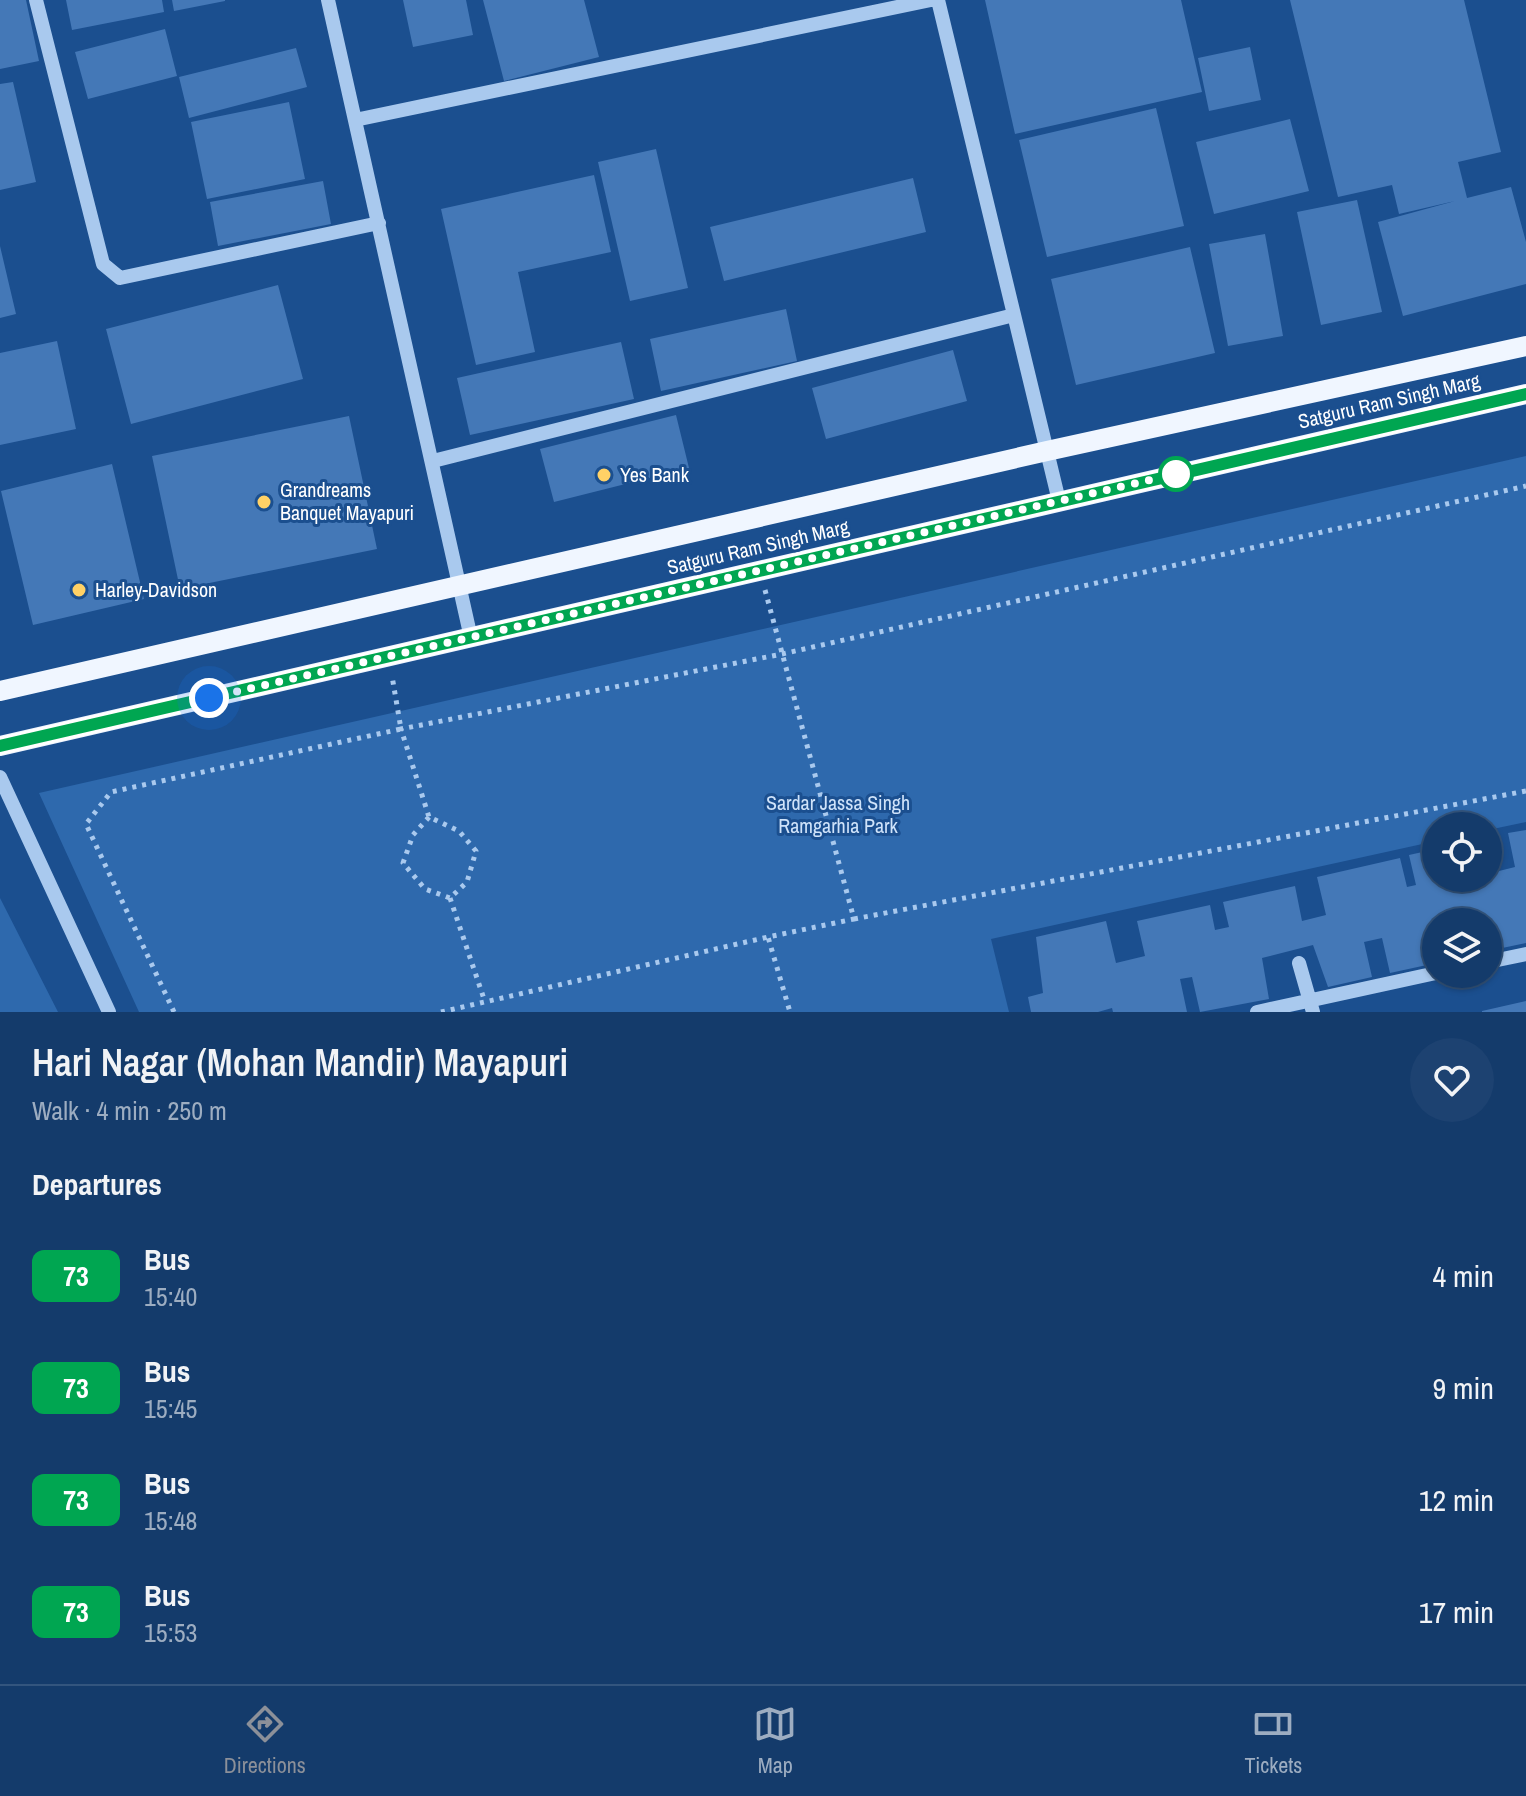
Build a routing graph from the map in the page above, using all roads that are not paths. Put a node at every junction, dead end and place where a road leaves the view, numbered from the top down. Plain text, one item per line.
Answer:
1 (36, 0) edge
2 (328, 0) edge
3 (931, 0) edge
4 (938, 0) edge
5 (355, 120) junction
6 (379, 223) junction
7 (1014, 315) junction
8 (1526, 346) edge
9 (1526, 394) edge
10 (1047, 451) junction
11 (433, 461) junction
12 (1059, 501) junction
13 (461, 586) junction
14 (471, 638) junction
15 (0, 691) edge
16 (0, 746) edge
17 (0, 777) edge
18 (1526, 954) edge
19 (1502, 959) edge
20 (1299, 963) dead end
21 (1422, 977) edge
22 (1312, 1006) edge
23 (109, 1012) edge
24 (1257, 1012) edge

1 - 6 street
2 - 5 street
3 - 5 street
4 - 7 street
5 - 6 street
6 - 11 street
7 - 10 street
7 - 11 street
8 - 10 main road, Satguru Ram Singh Marg
9 - 12 main road, Satguru Ram Singh Marg
10 - 12 street
10 - 13 main road, Satguru Ram Singh Marg
11 - 13 street
12 - 14 main road, Satguru Ram Singh Marg
13 - 14 street
13 - 15 main road, Satguru Ram Singh Marg
14 - 16 main road, Satguru Ram Singh Marg
17 - 23 street
18 - 19 street
20 - 22 street
21 - 22 street
22 - 24 street

